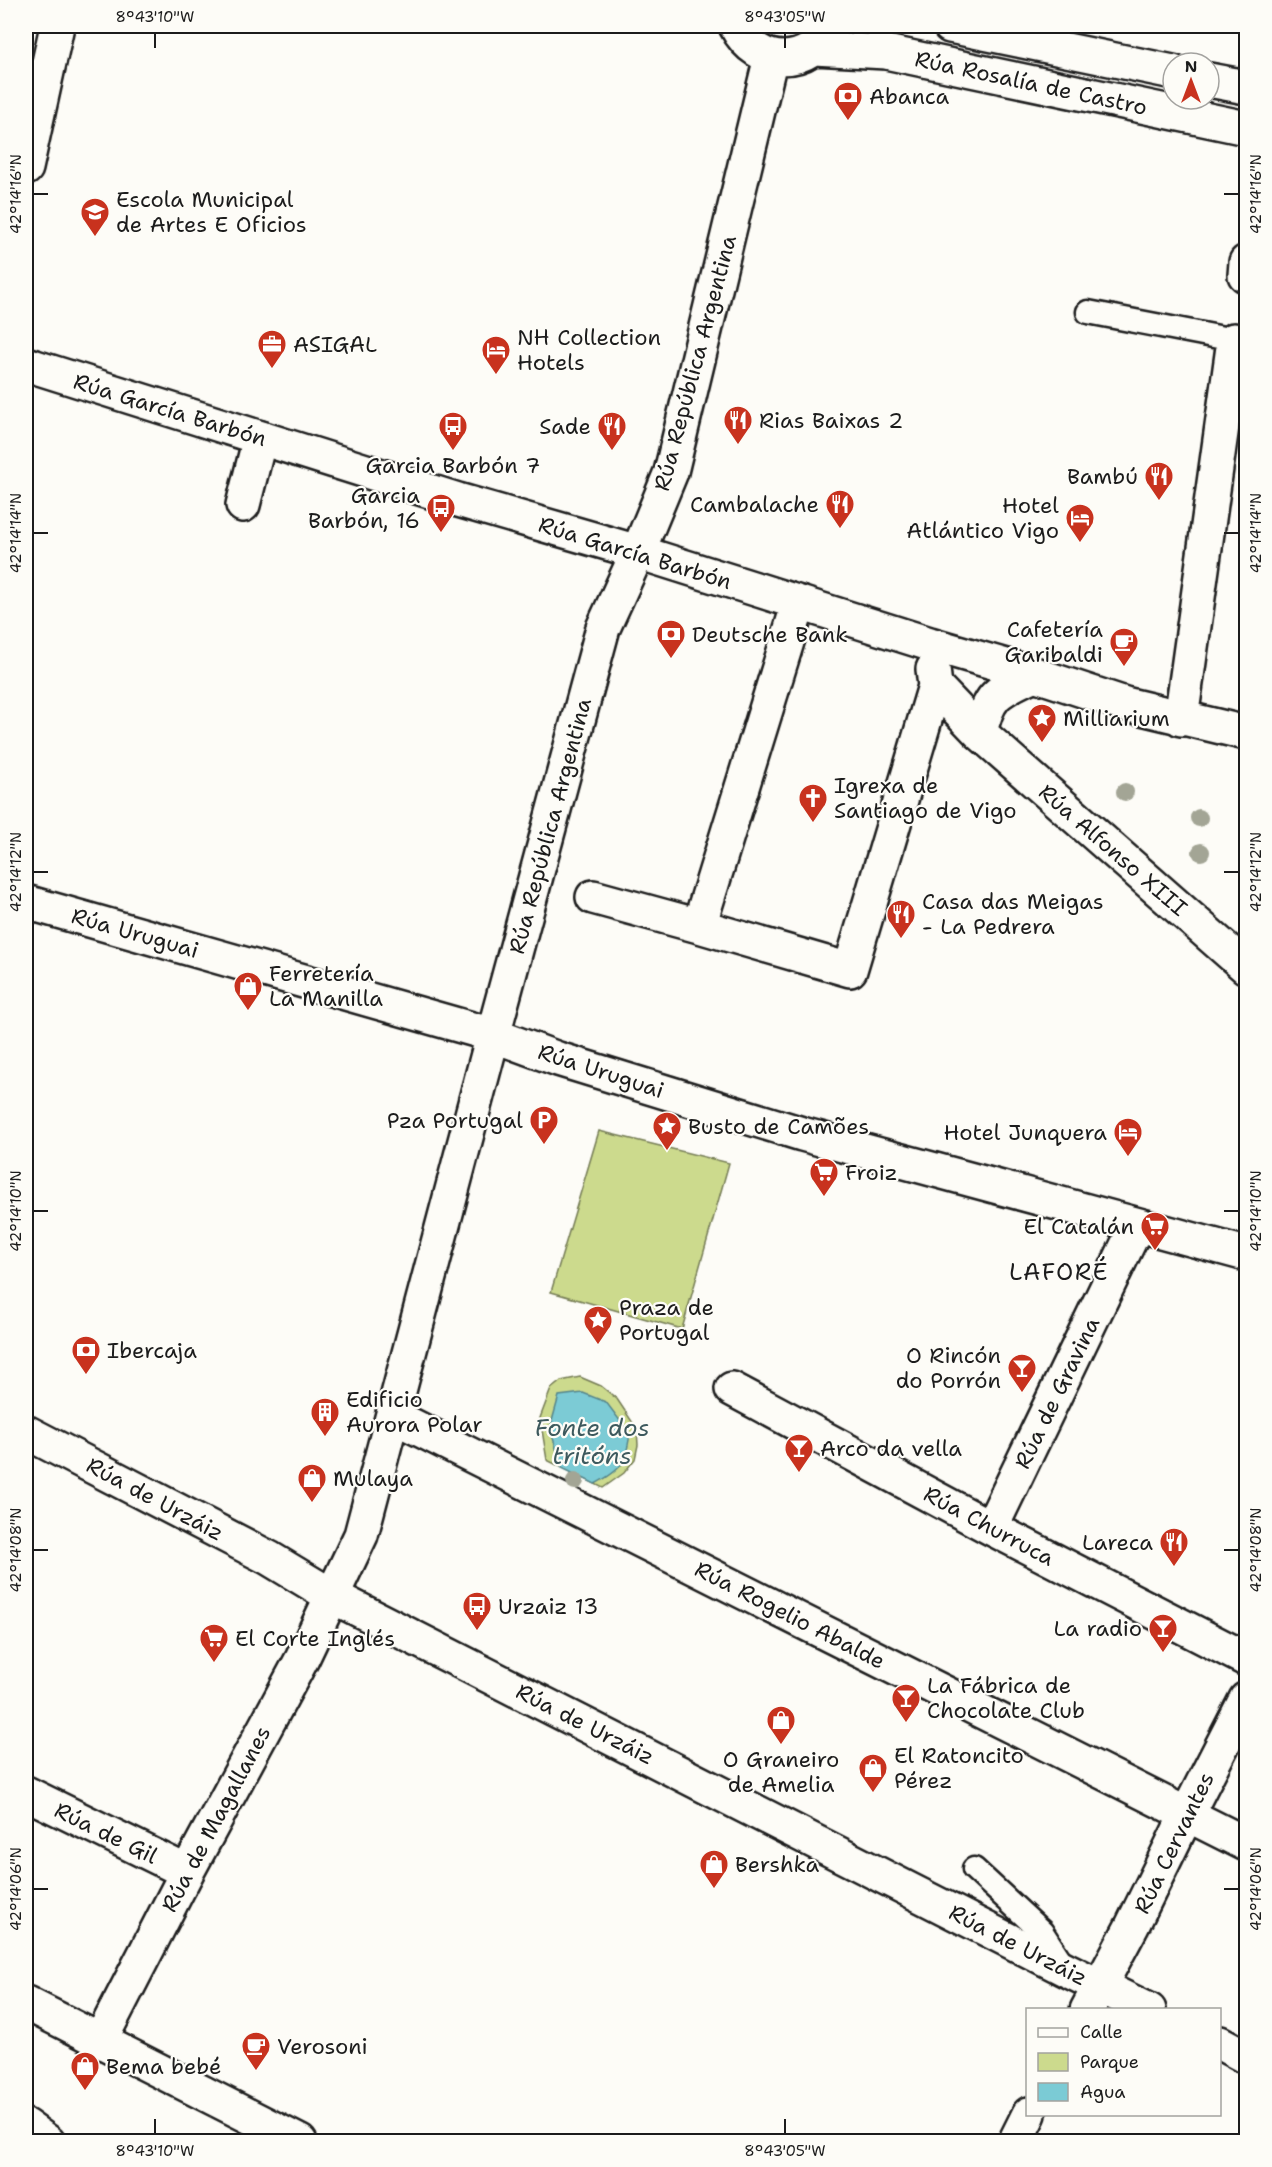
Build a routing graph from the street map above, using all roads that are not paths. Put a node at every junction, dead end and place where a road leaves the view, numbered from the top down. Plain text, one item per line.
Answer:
1 (57, 26) edge
2 (736, 26) edge
3 (950, 26) edge
4 (823, 37) edge
5 (771, 57) junction
6 (1161, 70) edge
7 (1221, 82) edge
8 (1246, 87) edge
9 (1246, 128) edge
10 (26, 168) edge
11 (1088, 312) dead end
12 (1234, 340) joint
13 (26, 364) edge
14 (260, 438) junction
15 (243, 505) dead end
16 (638, 552) junction
17 (799, 603) junction
18 (930, 644) junction
19 (1034, 674) junction
20 (936, 686) junction
21 (1181, 719) junction
22 (980, 733) junction
23 (1246, 734) edge
24 (593, 897) dead end
25 (26, 902) edge
26 (699, 926) junction
27 (1245, 963) edge
28 (493, 1035) junction
29 (1137, 1225) junction
30 (1246, 1254) edge
31 (732, 1389) dead end
32 (393, 1416) junction
33 (26, 1432) edge
34 (991, 1528) junction
35 (332, 1596) junction
36 (1246, 1659) edge
37 (1246, 1699) edge
38 (26, 1793) edge
39 (1187, 1814) junction
40 (1246, 1844) edge
41 (974, 1869) dead end
42 (187, 1872) junction
43 (1066, 1970) junction
44 (1094, 1998) edge
45 (26, 2003) edge
46 (1140, 2008) edge
47 (100, 2041) junction
48 (1221, 2044) edge
49 (1246, 2056) edge
50 (1028, 2116) edge
51 (26, 2126) edge
52 (48, 2142) edge
53 (300, 2142) edge
54 (1015, 2142) edge

1 - 10 street
2 - 5 street
3 - 6 street, Rúa Rosalía de Castro
4 - 5 street
4 - 9 street, Rúa Rosalía de Castro
5 - 16 street, Rúa República Argentina
7 - 8 street
11 - 12 lane
12 - 21 street
13 - 14 street, Rúa García Barbón
14 - 15 street
14 - 16 street, Rúa García Barbón
16 - 17 street, Rúa García Barbón
16 - 28 street, Rúa República Argentina
17 - 18 street, Rúa García Barbón
17 - 26 street
18 - 19 street, Rúa García Barbón
18 - 20 street
19 - 21 street, Rúa García Barbón
19 - 22 street
20 - 22 street, Rúa Alfonso XIII
20 - 26 street
21 - 23 street, Rúa García Barbón
22 - 27 street, Rúa Alfonso XIII
24 - 26 street
25 - 28 street, Rúa Uruguai
28 - 29 street, Rúa Uruguai
28 - 32 street, Rúa República Argentina
29 - 30 street, Rúa Uruguai
29 - 34 street, Rúa de Gravina
31 - 34 street, Rúa Churruca
32 - 35 street, Rúa República Argentina
32 - 39 street, Rúa Rogelio Abalde
33 - 35 street, Rúa de Urzáiz
34 - 36 street, Rúa Churruca
35 - 42 street, Rúa de Magallanes
35 - 43 street, Rúa de Urzáiz
37 - 39 street, Rúa Cervantes
38 - 42 street, Rúa de Gil
39 - 40 street, Rúa Rogelio Abalde
39 - 44 street, Rúa Cervantes
41 - 43 lane
42 - 47 street, Rúa de Magallanes
43 - 44 street, Rúa de Urzáiz
44 - 46 street, Rúa de Urzáiz
45 - 47 street
47 - 53 street
48 - 49 street
50 - 54 street
51 - 52 street

